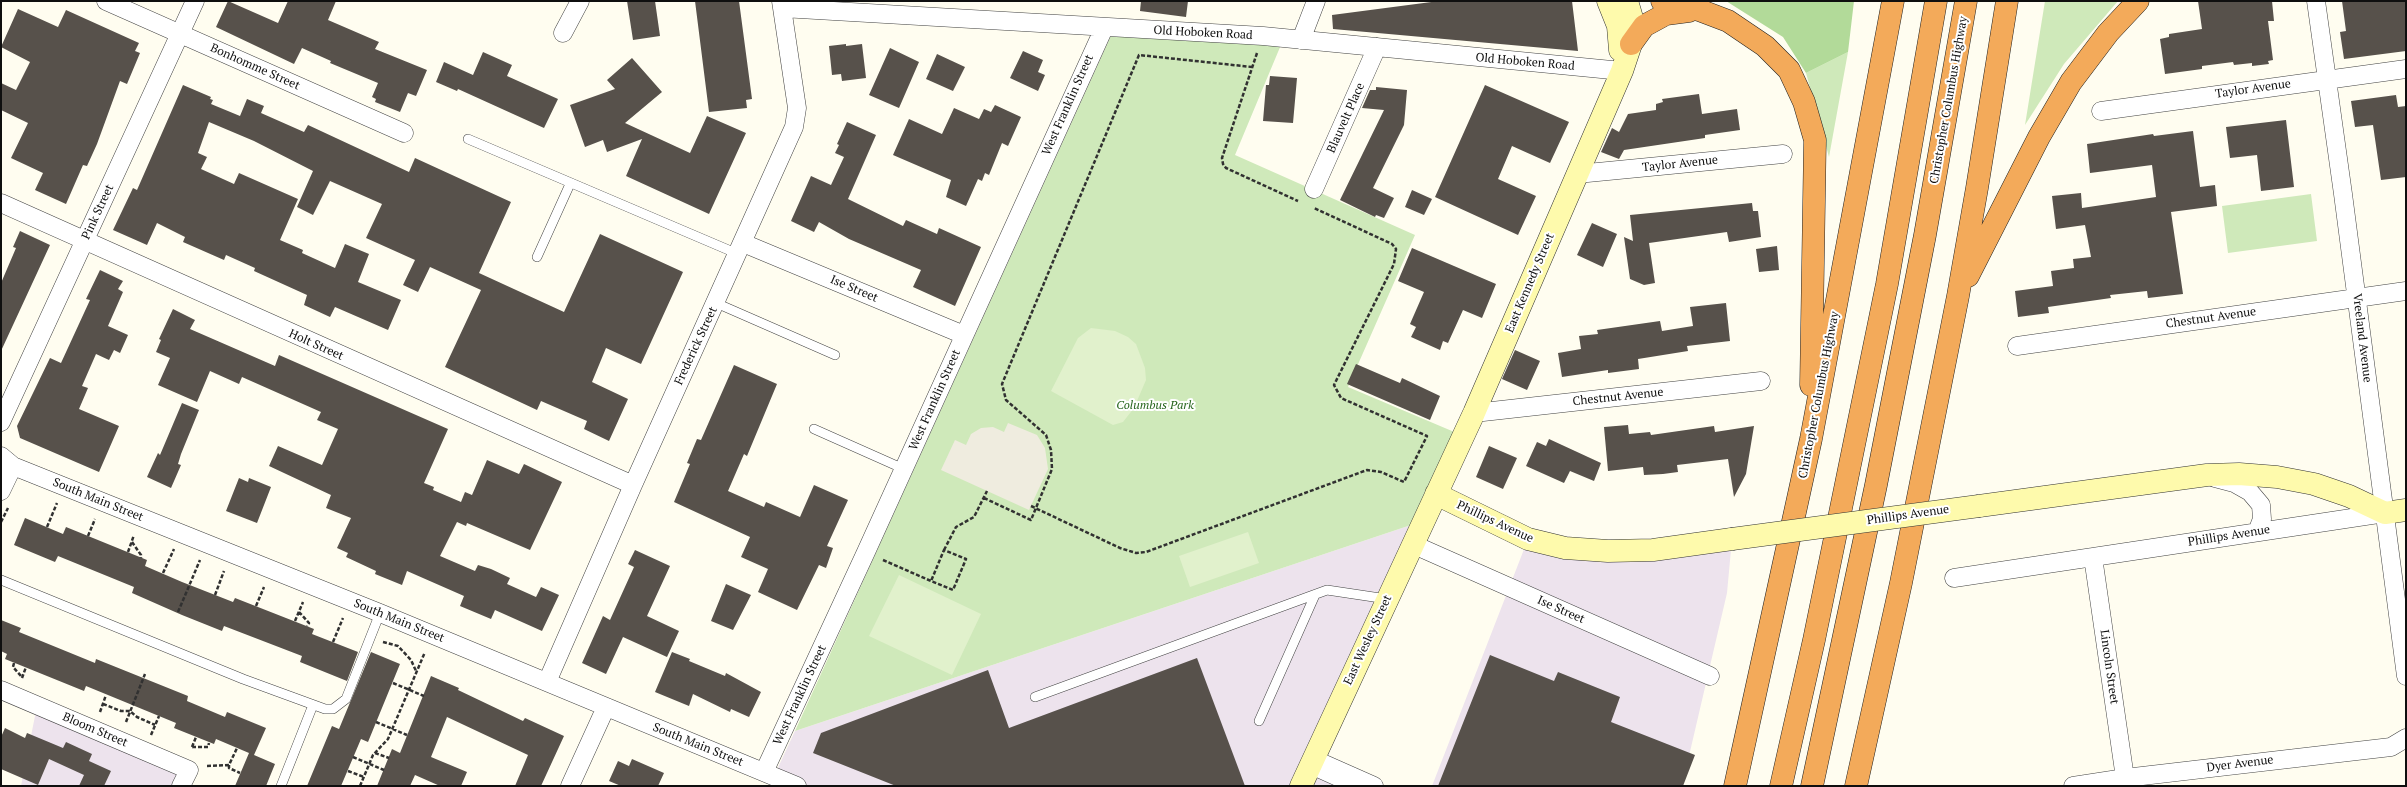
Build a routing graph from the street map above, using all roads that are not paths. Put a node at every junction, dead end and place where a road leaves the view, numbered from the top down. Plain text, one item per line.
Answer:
1 (106, 1) edge
2 (195, 1) edge
3 (580, 1) edge
4 (1316, 1) edge
5 (1608, 1) edge
6 (1628, 1) edge
7 (1662, 1) edge
8 (1892, 1) edge
9 (1936, 1) edge
10 (1966, 1) edge
11 (2007, 1) edge
12 (2138, 1) edge
13 (2316, 1) edge
14 (782, 5) edge
15 (1699, 10) junction
16 (1104, 28) junction
17 (563, 33) dead end
18 (180, 34) junction
19 (1301, 40) junction
20 (1631, 44) junction
21 (1377, 47) junction
22 (2406, 69) edge
23 (1622, 71) junction
24 (2326, 78) junction
25 (2101, 111) dead end
26 (404, 133) dead end
27 (468, 139) dead end
28 (1783, 154) dead end
29 (1577, 174) junction
30 (570, 184) junction
31 (1310, 197) road end
32 (1, 203) edge
33 (84, 242) junction
34 (741, 249) junction
35 (537, 257) dead end
36 (2406, 291) edge
37 (1958, 296) junction
38 (2357, 298) junction
39 (716, 303) junction
40 (964, 335) junction
41 (2017, 346) dead end
42 (835, 356) dead end
43 (1761, 381) dead end
44 (1474, 413) junction
45 (1, 422) edge
46 (814, 429) dead end
47 (1811, 439) junction
48 (7, 461) edge
49 (904, 469) junction
50 (2207, 476) junction
51 (633, 485) junction
52 (1, 491) edge
53 (1436, 494) junction
54 (2406, 510) edge
55 (2385, 513) junction
56 (2257, 532) junction
57 (1412, 544) junction
58 (2093, 557) junction
59 (1954, 578) dead end
60 (1, 580) edge
61 (1315, 595) junction
62 (1387, 599) junction
63 (380, 613) junction
64 (1710, 676) dead end
65 (2406, 676) edge
66 (547, 682) junction
67 (1, 690) edge
68 (1035, 697) dead end
69 (313, 705) junction
70 (606, 707) junction
71 (1259, 721) dead end
72 (2406, 738) edge
73 (1307, 771) edge
74 (764, 772) junction
75 (2126, 778) junction
76 (181, 786) edge
77 (281, 786) edge
78 (570, 786) edge
79 (797, 786) edge
80 (1347, 786) edge
81 (1374, 786) edge
82 (1735, 786) edge
83 (1781, 786) edge
84 (1812, 786) edge
85 (1856, 786) edge
86 (2073, 786) edge

1 - 18 street, Bonhomme Street
2 - 18 street, Pink Street
3 - 17 street
4 - 19 street
5 - 23 street, East Kennedy Street
6 - 20 street, East Kennedy Street
7 - 15 highway
8 - 47 highway, Christopher Columbus Highway
9 - 83 highway
10 - 84 highway, Christopher Columbus Highway
11 - 37 highway
12 - 37 highway
13 - 24 street, Vreeland Avenue
14 - 16 street, Old Hoboken Road
14 - 34 street, Frederick Street
15 - 20 highway
15 - 47 highway
16 - 19 street, Old Hoboken Road
16 - 40 street, West Franklin Street
18 - 26 street, Bonhomme Street
18 - 33 street, Pink Street
19 - 21 street, Old Hoboken Road
20 - 23 street, East Kennedy Street
21 - 23 street, Old Hoboken Road
21 - 31 street, Blauvelt Place
22 - 24 street, Taylor Avenue
23 - 29 street, East Kennedy Street
24 - 25 street, Taylor Avenue
24 - 38 street, Vreeland Avenue
27 - 30 lane
28 - 29 street, Taylor Avenue
29 - 44 street, East Kennedy Street
30 - 34 lane
30 - 35 lane
32 - 33 street, Holt Street
33 - 45 street, Pink Street
33 - 51 street, Holt Street
34 - 39 street, Frederick Street
34 - 40 street, Ise Street
36 - 38 street, Chestnut Avenue
37 - 85 highway
38 - 41 street, Chestnut Avenue
38 - 55 street, Vreeland Avenue
39 - 42 lane
39 - 51 street, Frederick Street
40 - 49 street, West Franklin Street
43 - 44 street, Chestnut Avenue
44 - 53 street, East Kennedy Street
46 - 49 lane
47 - 82 highway, Christopher Columbus Highway
48 - 52 street
48 - 63 street, South Main Street
49 - 74 street, West Franklin Street
50 - 53 street, Phillips Avenue, bridge
50 - 55 street, Phillips Avenue
50 - 56 street
51 - 66 street, Frederick Street
53 - 57 street, East Wesley Street
54 - 55 street, Phillips Avenue
55 - 56 street, Phillips Avenue
55 - 65 street, Vreeland Avenue
56 - 58 street, Phillips Avenue
57 - 62 street, East Wesley Street
57 - 64 street, Ise Street
58 - 59 street, Phillips Avenue
58 - 75 street, Lincoln Street
60 - 69 lane
61 - 62 lane
61 - 68 lane
61 - 71 lane
62 - 73 street, East Wesley Street
63 - 66 street, South Main Street
63 - 69 lane
66 - 70 street, South Main Street
67 - 76 street, Bloom Street
69 - 77 lane
70 - 74 street, South Main Street
70 - 78 street
72 - 75 street, Dyer Avenue
73 - 80 lane
73 - 81 street
74 - 79 street, South Main Street
75 - 86 street, Dyer Avenue

